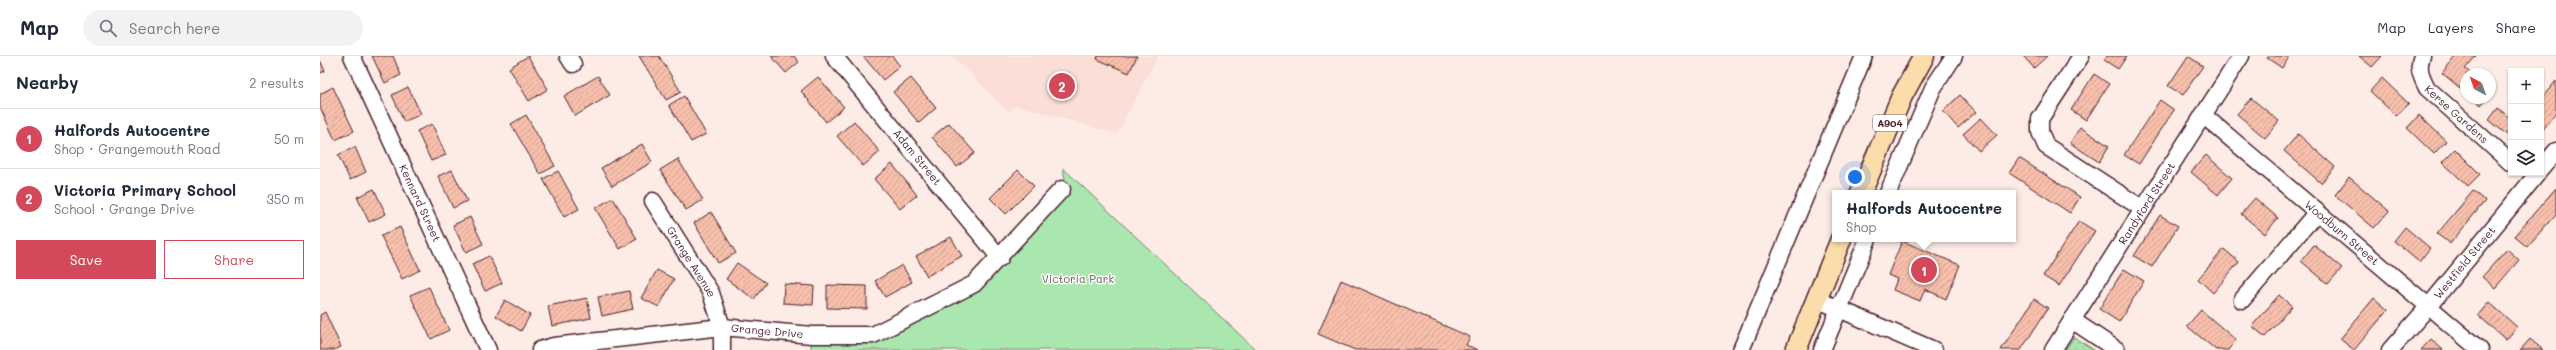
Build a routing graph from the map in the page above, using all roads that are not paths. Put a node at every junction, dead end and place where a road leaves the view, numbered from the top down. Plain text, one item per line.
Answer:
1 (352, 56) edge
2 (834, 56) edge
3 (1864, 56) edge
4 (1924, 56) edge
5 (1954, 56) edge
6 (2081, 56) edge
7 (2240, 56) edge
8 (2422, 56) edge
9 (2203, 115) junction
10 (2556, 151) edge
11 (2508, 160) edge
12 (2544, 163) edge
13 (1871, 170) junction
14 (2531, 176) edge
15 (1891, 186) edge
16 (1062, 189) dead end
17 (1862, 190) edge
18 (653, 201) dead end
19 (2143, 209) junction
20 (2317, 212) junction
21 (1841, 242) edge
22 (1867, 242) edge
23 (1000, 258) junction
24 (1816, 299) junction
25 (2242, 300) dead end
26 (2429, 306) junction
27 (1838, 307) junction
28 (2072, 320) junction
29 (722, 327) junction
30 (488, 350) edge
31 (540, 350) edge
32 (722, 350) edge
33 (1741, 350) edge
34 (1796, 350) edge
35 (1822, 350) edge
36 (1934, 350) edge
37 (2053, 350) edge
38 (2117, 350) edge
39 (2390, 350) edge
40 (2480, 350) edge

1 - 30 street, Kennard Street
2 - 23 street, Adam Street
3 - 33 street
4 - 13 main road, A904
5 - 15 street
6 - 19 street
7 - 9 street, Randyford Street
8 - 11 street, Kerse Gardens
9 - 19 street, Randyford Street
9 - 20 street, Woodburn Street
10 - 12 street, Westfield Street
13 - 15 street
13 - 17 main road, A904
14 - 26 street, Westfield Street
16 - 23 street, Grange Drive
18 - 29 street, Grange Avenue
19 - 28 street, Randyford Street
20 - 25 street
20 - 26 street, Woodburn Street
21 - 24 main road
22 - 27 street
23 - 29 street, Grange Drive
24 - 27 street
24 - 34 main road
26 - 39 street, Westfield Street
26 - 40 street, Woodburn Street
27 - 35 street
27 - 36 street
28 - 37 street, Randyford Street
28 - 38 street
29 - 31 street, Grange Drive
29 - 32 street, Grange Avenue

